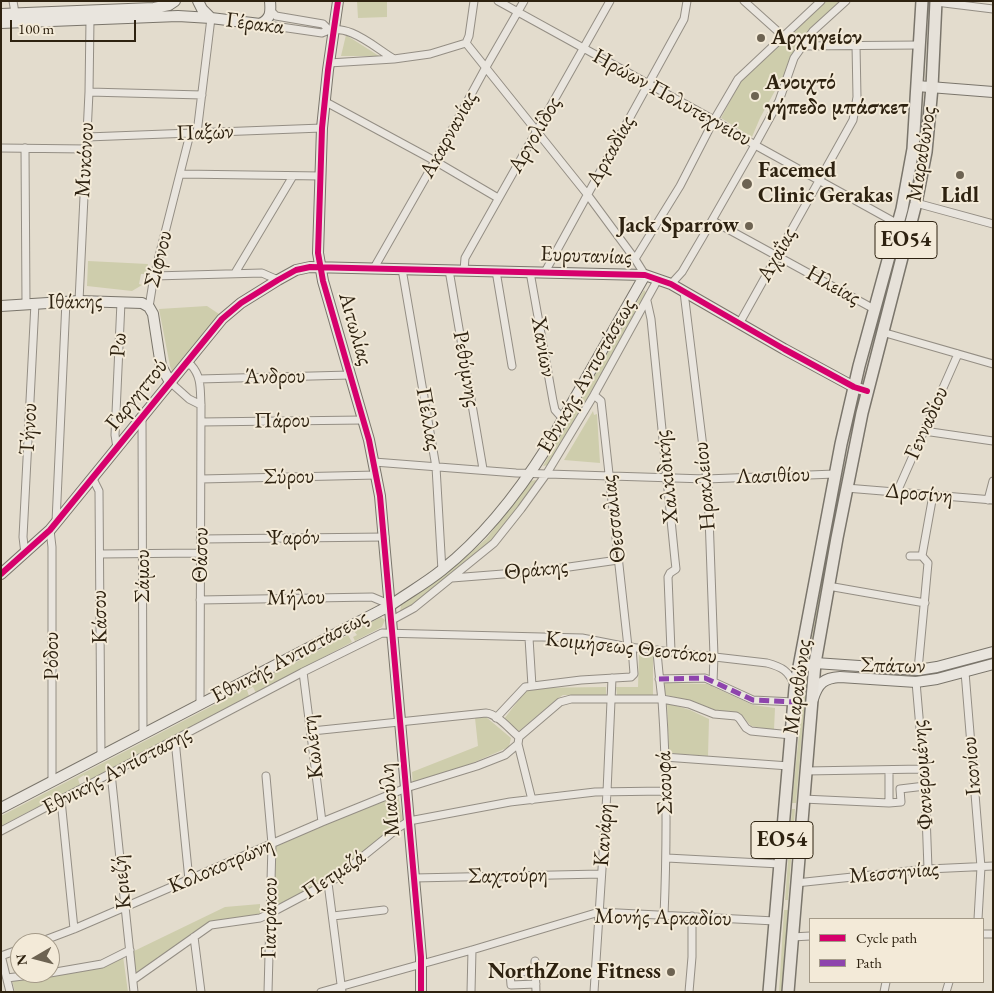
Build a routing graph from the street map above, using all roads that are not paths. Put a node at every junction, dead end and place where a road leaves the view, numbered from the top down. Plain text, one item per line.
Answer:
1 (14, 1) edge
2 (175, 1) edge
3 (198, 1) edge
4 (338, 1) edge
5 (474, 1) edge
6 (498, 1) edge
7 (524, 1) edge
8 (610, 1) edge
9 (687, 1) edge
10 (744, 1) edge
11 (821, 1) edge
12 (846, 1) edge
13 (922, 1) edge
14 (936, 2) edge
15 (270, 6) edge
16 (993, 9) edge
17 (15, 13) junction
18 (518, 13) junction
19 (1, 14) edge
20 (211, 18) junction
21 (90, 20) junction
22 (1, 23) edge
23 (260, 24) junction
24 (331, 30) junction
25 (783, 36) junction
26 (466, 43) junction
27 (856, 45) junction
28 (919, 45) junction
29 (802, 46) junction
30 (584, 49) junction
31 (394, 59) junction
32 (329, 63) junction
33 (486, 67) junction
34 (648, 84) junction
35 (918, 86) junction
36 (932, 87) junction
37 (89, 92) junction
38 (993, 92) edge
39 (202, 95) junction
40 (324, 101) junction
41 (714, 120) junction
42 (322, 128) junction
43 (537, 130) junction
44 (194, 134) junction
45 (87, 137) junction
46 (755, 145) junction
47 (1, 148) edge
48 (25, 148) junction
49 (86, 149) junction
50 (435, 161) junction
51 (181, 174) junction
52 (293, 176) junction
53 (321, 176) junction
54 (819, 180) junction
55 (587, 194) junction
56 (498, 198) junction
57 (916, 203) junction
58 (713, 221) junction
59 (898, 224) junction
60 (993, 224) edge
61 (777, 256) junction
62 (635, 259) junction
63 (319, 267) junction
64 (374, 268) junction
65 (402, 269) junction
66 (449, 270) junction
67 (464, 270) junction
68 (496, 271) junction
69 (530, 272) junction
70 (545, 272) junction
71 (235, 273) junction
72 (645, 275) junction
73 (154, 276) junction
74 (658, 279) junction
75 (278, 280) junction
76 (671, 284) junction
77 (684, 292) junction
78 (66, 301) junction
79 (79, 301) junction
80 (647, 301) junction
81 (121, 302) junction
82 (30, 304) junction
83 (1, 306) edge
84 (149, 307) junction
85 (874, 309) junction
86 (739, 324) junction
87 (882, 332) junction
88 (958, 354) junction
89 (993, 364) edge
90 (185, 365) junction
91 (512, 366) dead end
92 (350, 375) junction
93 (199, 379) junction
94 (170, 382) junction
95 (854, 387) junction
96 (867, 391) junction
97 (594, 395) junction
98 (201, 405) junction
99 (142, 417) junction
100 (563, 419) junction
101 (363, 420) junction
102 (201, 422) junction
103 (924, 431) junction
104 (993, 441) edge
105 (117, 448) junction
106 (374, 462) junction
107 (436, 467) junction
108 (483, 469) junction
109 (531, 473) junction
110 (547, 473) junction
111 (835, 474) junction
112 (377, 475) junction
113 (608, 475) junction
114 (668, 478) junction
115 (93, 479) junction
116 (201, 479) junction
117 (706, 479) junction
118 (993, 481) edge
119 (846, 488) junction
120 (897, 492) junction
121 (933, 495) junction
122 (990, 500) edge
123 (53, 526) junction
124 (385, 537) junction
125 (201, 539) junction
126 (201, 553) junction
127 (25, 554) junction
128 (100, 554) junction
129 (143, 554) junction
130 (910, 556) dead end
131 (922, 556) junction
132 (618, 560) junction
133 (442, 571) junction
134 (1, 574) edge
135 (452, 578) junction
136 (828, 586) junction
137 (200, 600) junction
138 (925, 603) junction
139 (391, 605) junction
140 (392, 620) junction
141 (394, 633) junction
142 (529, 638) junction
143 (630, 647) junction
144 (657, 650) junction
145 (671, 651) junction
146 (993, 652) edge
147 (714, 656) junction
148 (815, 663) junction
149 (993, 664) edge
150 (918, 670) junction
151 (303, 672) junction
152 (965, 672) junction
153 (612, 678) junction
154 (659, 679) junction
155 (713, 682) junction
156 (796, 682) junction
157 (916, 682) junction
158 (532, 686) junction
159 (611, 699) junction
160 (662, 699) junction
161 (794, 702) junction
162 (200, 704) junction
163 (810, 712) junction
164 (496, 718) junction
165 (401, 722) junction
166 (312, 732) junction
167 (143, 734) junction
168 (791, 735) junction
169 (174, 740) junction
170 (519, 741) junction
171 (101, 756) junction
172 (664, 757) junction
173 (788, 766) junction
174 (923, 769) junction
175 (805, 770) junction
176 (889, 770) junction
177 (111, 773) junction
178 (266, 776) dead end
179 (52, 782) junction
180 (925, 786) junction
181 (406, 788) junction
182 (900, 789) junction
183 (666, 790) junction
184 (889, 790) junction
185 (607, 792) junction
186 (803, 799) junction
187 (61, 800) junction
188 (532, 800) junction
189 (889, 803) junction
190 (1, 808) edge
191 (409, 821) junction
192 (322, 822) junction
193 (1, 831) edge
194 (272, 844) junction
195 (667, 858) junction
196 (780, 864) junction
197 (993, 866) edge
198 (980, 867) junction
199 (928, 869) junction
200 (601, 874) junction
201 (414, 878) junction
202 (189, 880) junction
203 (328, 883) junction
204 (796, 883) junction
205 (124, 907) junction
206 (384, 910) dead end
207 (599, 912) junction
208 (269, 914) junction
209 (333, 916) junction
210 (664, 916) junction
211 (692, 916) junction
212 (978, 918) edge
213 (775, 921) junction
214 (74, 929) junction
215 (60, 934) edge
216 (809, 936) edge
217 (194, 937) junction
218 (792, 937) junction
219 (130, 950) junction
220 (472, 950) junction
221 (1, 955) edge
222 (535, 961) dead end
223 (421, 964) junction
224 (60, 971) edge
225 (523, 972) dead end
226 (7, 978) junction
227 (10, 978) edge
228 (133, 980) junction
229 (536, 984) junction
230 (341, 989) edge
231 (10, 992) edge
232 (134, 992) edge
233 (201, 992) edge
234 (268, 992) edge
235 (321, 992) edge
236 (421, 992) edge
237 (471, 992) edge
238 (536, 992) edge
239 (594, 992) edge
240 (689, 992) edge
241 (769, 992) edge
242 (789, 992) edge

1 - 17 street
2 - 17 street
3 - 20 street
4 - 24 street, Αιτωλίας
5 - 26 street
6 - 18 street, Ηρώων Πολυτεχνείου
7 - 18 street, Ακαρνανίας
8 - 30 street, Αργολίδος
9 - 34 street, Αρκαδίας
10 - 25 street
11 - 25 street
12 - 29 street
13 - 28 main road, Μαραθώνος / ΕΟ54
14 - 16 street
14 - 36 main road, Μαραθώνος / ΕΟ54
15 - 23 street
15 - 24 street, Γέρακα
17 - 19 street
18 - 30 street, Ηρώων Πολυτεχνείου
18 - 33 street, Ακαρνανίας
20 - 21 street, Γέρακα
20 - 23 street, Γέρακα
20 - 39 street, Σίφνου
21 - 22 street, Γέρακα
21 - 37 street, Μυκόνου
23 - 24 street, Γέρακα
24 - 31 street
24 - 32 street, Αιτωλίας
25 - 41 street
26 - 31 street
26 - 33 street
27 - 28 street
27 - 29 street
27 - 54 street, Αχαΐας
28 - 35 main road, Μαραθώνος / ΕΟ54
29 - 46 street
30 - 34 street, Ηρώων Πολυτεχνείου
30 - 43 street, Αργολίδος
31 - 32 street
32 - 40 street, Αιτωλίας
33 - 43 street
33 - 50 street, Ακαρνανίας
34 - 41 street, Ηρώων Πολυτεχνείου
34 - 55 street, Αρκαδίας
35 - 36 street
35 - 59 main road, Μαραθώνος / ΕΟ54
36 - 38 street
36 - 57 main road, Μαραθώνος / ΕΟ54
37 - 39 street
37 - 45 street, Μυκόνου
39 - 44 street, Σίφνου
40 - 42 street, Αιτωλίας
40 - 50 street
41 - 46 street, Ηρώων Πολυτεχνείου
41 - 62 street
42 - 44 street, Παξών
42 - 53 street, Αιτωλίας
43 - 55 street
43 - 56 street, Αργολίδος
44 - 45 street, Παξών
44 - 51 street, Σίφνου
45 - 49 street, Μυκόνου
46 - 54 street, Ηρώων Πολυτεχνείου
46 - 58 street
47 - 48 street
48 - 49 street
48 - 82 street, Τήνου
49 - 79 street, Μυκόνου
50 - 56 street
50 - 64 street, Ακαρνανίας
51 - 52 street
51 - 73 street, Σίφνου
52 - 53 street
52 - 71 street
53 - 63 street, Αιτωλίας
54 - 59 street, Ηρώων Πολυτεχνείου
54 - 61 street, Αχαΐας
55 - 62 street
55 - 70 street, Αρκαδίας
56 - 67 street, Αργολίδος
57 - 60 street
57 - 87 main road, Μαραθώνος / ΕΟ54
58 - 61 street, Ηλείας
58 - 76 street
59 - 85 main road, Μαραθώνος / ΕΟ54
61 - 85 street, Ηλείας
61 - 86 street, Αχαΐας
62 - 72 street
63 - 64 street, Ευρυτανίας
63 - 75 street, Γαργηττού
63 - 92 street, Αιτωλίας
64 - 65 street, Ευρυτανίας
65 - 66 street, Ευρυτανίας
65 - 107 street, Πέλλας
66 - 67 street, Ευρυτανίας
66 - 108 street, Ρεθύμνης
67 - 68 street, Ευρυτανίας
68 - 69 street, Ευρυτανίας
68 - 91 street
69 - 70 street, Ευρυτανίας
69 - 100 street, Χανίων
70 - 72 street, Ευρυτανίας
71 - 73 street
71 - 75 street
72 - 74 street, Ευρυτανίας
72 - 100 street, Εθνικής Αντιστάσεως
73 - 84 street, Σίφνου
74 - 76 street, Ευρυτανίας
74 - 80 street
75 - 90 street, Γαργηττού
76 - 77 street, Ευρυτανίας
77 - 86 street, Ευρυτανίας
77 - 117 street, Ηρακλείου
78 - 79 street, Ιθάκης
78 - 82 street, Ιθάκης
78 - 123 street, Ρόδου
79 - 81 street, Ιθάκης
80 - 97 street
80 - 114 street, Χαλκιδικής
81 - 84 street, Ιθάκης
81 - 105 street, Ρω
82 - 83 street, Ιθάκης
82 - 127 street, Τήνου
84 - 94 street, Σίφνου
85 - 95 main road, Μαραθώνος / ΕΟ54
86 - 95 street, Ευρυτανίας
87 - 88 street
87 - 96 main road, Μαραθώνος / ΕΟ54
88 - 89 street
88 - 103 street, Γενναδίου
90 - 93 street
90 - 94 street, Γαργηττού
92 - 93 street, Άνδρου
92 - 101 street, Αιτωλίας
93 - 98 street, Θάσου
94 - 98 street
94 - 99 street, Γαργηττού
95 - 96 street
95 - 111 main road, Μαραθώνος / ΕΟ54
96 - 119 main road, Μαραθώνος / ΕΟ54
97 - 110 street
97 - 113 street, Θεσσαλίας
98 - 102 street, Θάσου
99 - 105 street, Γαργηττού
99 - 129 street, Σάμου
100 - 109 street, Εθνικής Αντιστάσεως
101 - 102 street, Πάρου
101 - 106 street, Αιτωλίας
102 - 116 street, Θάσου
103 - 104 street
103 - 120 street, Γενναδίου
105 - 115 street, Γαργηττού
106 - 107 street, Λασιθίου
106 - 112 street, Αιτωλίας
107 - 108 street, Λασιθίου
107 - 133 street, Πέλλας
108 - 109 street, Λασιθίου
109 - 110 street, Λασιθίου
109 - 133 street, Εθνικής Αντιστάσεως
110 - 113 street, Λασιθίου
110 - 135 street
111 - 117 street, Λασιθίου
111 - 156 main road, Μαραθώνος / ΕΟ54
112 - 116 street, Σύρου
112 - 124 street, Αιτωλίας
113 - 114 street, Λασιθίου
113 - 132 street, Θεσσαλίας
114 - 117 street, Λασιθίου
114 - 145 street, Χαλκιδικής
115 - 123 street, Γαργηττού
115 - 128 street, Κάσου
116 - 125 street, Θάσου
117 - 147 street, Ηρακλείου
118 - 122 street
119 - 120 street, Δροσίνη
119 - 136 main road, Μαραθώνος / ΕΟ54
120 - 121 street, Δροσίνη
121 - 122 street, Δροσίνη
121 - 131 street
123 - 127 street, Γαργηττού
123 - 179 street, Ρόδου
124 - 125 street, Ψαρόν
124 - 139 street, Αιτωλίας
125 - 126 street, Θάσου
126 - 129 street
126 - 137 street, Θάσου
127 - 134 street, Γαργηττού
128 - 129 street
128 - 171 street, Κάσου
129 - 167 street, Σάμου
130 - 131 street
131 - 138 street
132 - 135 street, Θράκης
132 - 143 street, Θεσσαλίας
133 - 139 street, Εθνικής Αντιστάσεως
135 - 140 street
136 - 138 street
136 - 148 main road, Μαραθώνος / ΕΟ54
137 - 139 street, Μήλου
137 - 162 street, Θάσου
138 - 150 street
139 - 140 street, Μιαούλη
139 - 162 street, Εθνικής Αντιστάσεως
140 - 141 street, Μιαούλη
141 - 142 street, Κοιμήσεως Θεοτόκου
141 - 151 street, Εθνικής Αντίστασης
141 - 165 street, Μιαούλη
142 - 143 street, Κοιμήσεως Θεοτόκου
142 - 158 street
143 - 144 street, Κοιμήσεως Θεοτόκου
143 - 153 street, Θεσσαλίας
144 - 145 street, Κοιμήσεως Θεοτόκου
144 - 154 street, Σκουφά
145 - 147 street, Κοιμήσεως Θεοτόκου
146 - 150 street, Σπάτων
147 - 155 street, Ηρακλείου
147 - 156 street, Κοιμήσεως Θεοτόκου
148 - 150 street, Σπάτων
148 - 156 street
148 - 163 main road, Μαραθώνος / ΕΟ54
149 - 152 street, Σπάτων
151 - 166 street, Κωλέτη
151 - 169 street, Εθνικής Αντίστασης
152 - 157 street, Σπάτων
152 - 198 street, Ικονίου
153 - 158 street
153 - 159 street, Κανάρη
154 - 155 street
154 - 160 street, Σκουφά
155 - 161 street
156 - 161 main road, Μαραθώνος / ΕΟ54
157 - 163 street, Σπάτων
157 - 174 street, Φανερωμένης
158 - 164 street
159 - 160 street, Κολοκοτρώνη
159 - 170 street, Κολοκοτρώνη
159 - 185 street, Κανάρη
160 - 168 street, Κολοκοτρώνη
160 - 172 street, Σκουφά
161 - 168 main road, Μαραθώνος / ΕΟ54
162 - 167 street, Εθνικής Αντιστάσεως
163 - 175 main road, Μαραθώνος / ΕΟ54
164 - 165 street
164 - 170 street
165 - 166 street
165 - 181 street, Μιαούλη
166 - 192 street, Κωλέτη
167 - 171 street, Εθνικής Αντιστάσεως
168 - 173 main road, Μαραθώνος / ΕΟ54
169 - 177 street, Εθνικής Αντίστασης
169 - 202 street
170 - 181 street, Κολοκοτρώνη
170 - 188 street
171 - 179 street, Εθνικής Αντιστάσεως
172 - 173 street
172 - 183 street, Σκουφά
173 - 196 main road, Μαραθώνος / ΕΟ54
174 - 176 street
174 - 180 street, Φανερωμένης
175 - 176 street
175 - 186 main road, Μαραθώνος / ΕΟ54
176 - 184 street
177 - 187 street, Εθνικής Αντίστασης
177 - 205 street, Κριεζή
178 - 194 street, Γιατράκου
179 - 190 street, Εθνικής Αντιστάσεως
180 - 182 street
180 - 199 street, Φανερωμένης
181 - 191 street, Μιαούλη
181 - 192 street, Κολοκοτρώνη
182 - 184 street
182 - 189 street
183 - 185 street, Πετμεζά
183 - 195 street, Σκουφά
184 - 189 street
185 - 188 street, Πετμεζά
185 - 200 street, Κανάρη
186 - 189 street
186 - 204 main road, Μαραθώνος / ΕΟ54
187 - 193 street, Εθνικής Αντίστασης
187 - 214 street
188 - 191 street, Πετμεζά
191 - 201 street, Μιαούλη
191 - 203 street, Πετμεζά
192 - 194 street, Κολοκοτρώνη
194 - 202 street, Κολοκοτρώνη
194 - 208 street, Γιατράκου
195 - 196 street
195 - 210 street, Σκουφά
196 - 213 main road, Μαραθώνος / ΕΟ54
197 - 198 street, Μεσσηνίας
198 - 199 street, Μεσσηνίας
198 - 212 street, Ικονίου
199 - 204 street, Μεσσηνίας
200 - 201 street, Σαχτούρη
200 - 207 street, Κανάρη
201 - 223 street, Μιαούλη
202 - 205 street, Κολοκοτρώνη
203 - 208 street, Πετμεζά
203 - 209 street
204 - 218 main road, Μαραθώνος / ΕΟ54
205 - 214 street, Κολοκοτρώνη
205 - 219 street, Κριεζή
206 - 209 street
207 - 210 street, Μονής Αρκαδίου
207 - 220 street, Μονής Αρκαδίου
207 - 239 street, Κανάρη
208 - 217 street, Πετμεζά
208 - 234 street, Γιατράκου
209 - 230 street
210 - 211 street, Μονής Αρκαδίου
211 - 213 street, Μονής Αρκαδίου
211 - 240 street
213 - 241 main road, Μαραθώνος / ΕΟ54
214 - 215 street, Κολοκοτρώνη
216 - 218 street
217 - 228 street, Πετμεζά
217 - 233 street
218 - 242 main road, Μαραθώνος / ΕΟ54
219 - 224 street
219 - 228 street, Κριεζή
220 - 223 street, Μονής Αρκαδίου
220 - 237 street
221 - 226 street
222 - 229 street
223 - 230 street, Μονής Αρκαδίου
223 - 236 street, Μιαούλη
225 - 229 street
226 - 227 street
226 - 231 street
228 - 232 street, Κριεζή
229 - 238 street
230 - 235 street, Μονής Αρκαδίου

